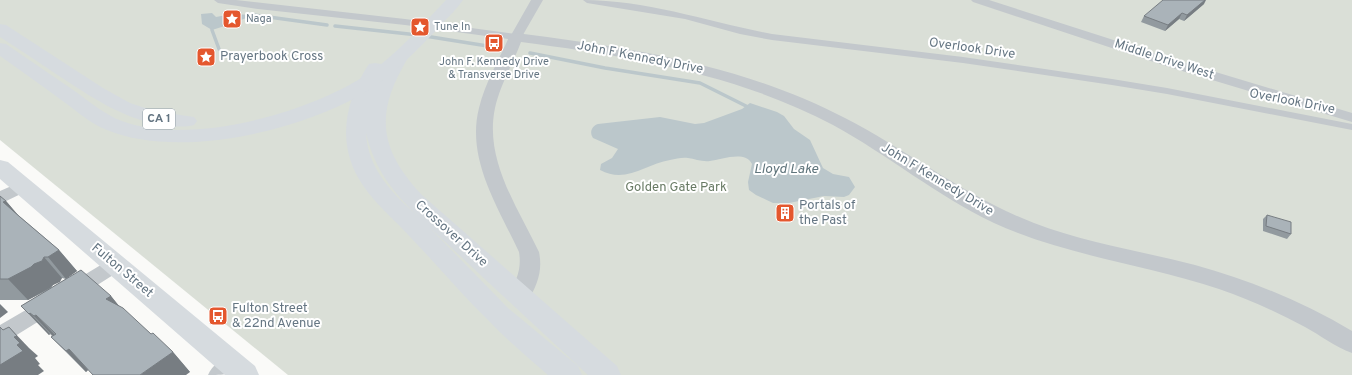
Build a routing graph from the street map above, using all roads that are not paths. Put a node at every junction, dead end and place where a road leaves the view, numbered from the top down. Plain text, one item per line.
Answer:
1 (218, 0) edge
2 (455, 0) edge
3 (537, 0) edge
4 (587, 0) edge
5 (977, 0) edge
6 (437, 8) edge
7 (0, 29) edge
8 (516, 37) junction
9 (0, 48) edge
10 (400, 48) junction
11 (366, 84) junction
12 (1352, 118) edge
13 (1352, 128) edge
14 (0, 167) edge
15 (23, 186) junction
16 (0, 198) edge
17 (448, 262) junction
18 (115, 265) junction
19 (519, 296) junction
20 (0, 335) edge
21 (1352, 343) edge
22 (231, 371) edge
23 (568, 375) edge
24 (574, 375) edge
25 (607, 375) edge

1 - 8 street
2 - 6 main road, Crossover Drive / CA 1
3 - 8 street
4 - 13 street, Overlook Drive
5 - 12 street, Middle Drive West
6 - 10 main road, Crossover Drive / CA 1
7 - 10 main road, CA 1
8 - 19 street
8 - 21 street, John F Kennedy Drive
9 - 11 main road, CA 1
10 - 11 main road, Crossover Drive / CA 1
10 - 19 main road, Crossover Drive
11 - 17 main road, Crossover Drive
14 - 15 main road, Fulton Street
15 - 16 street
15 - 18 main road, Fulton Street
17 - 19 main road
17 - 23 main road, Crossover Drive
18 - 20 street
18 - 22 main road, Fulton Street
19 - 24 main road
19 - 25 main road, Crossover Drive

